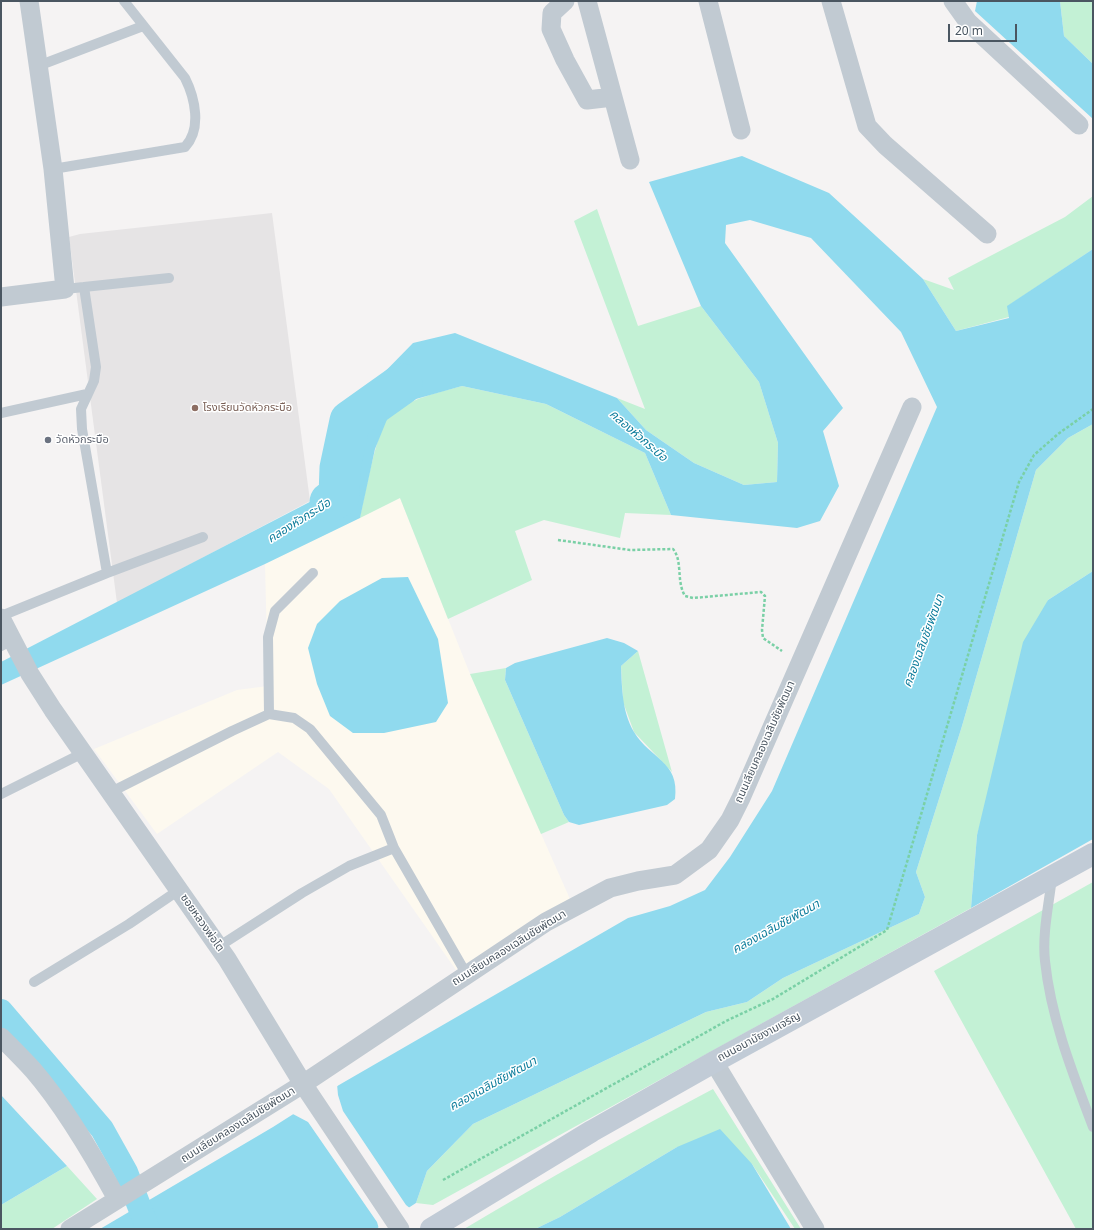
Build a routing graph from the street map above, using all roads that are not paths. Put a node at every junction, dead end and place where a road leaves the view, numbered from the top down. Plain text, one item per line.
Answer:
1 (29, 1) edge
2 (124, 1) edge
3 (565, 1) edge
4 (587, 1) edge
5 (708, 1) edge
6 (831, 1) edge
7 (953, 1) edge
8 (144, 26) junction
9 (38, 66) junction
10 (613, 97) junction
11 (1079, 125) dead end
12 (741, 130) dead end
13 (630, 160) dead end
14 (53, 169) junction
15 (987, 234) dead end
16 (169, 278) dead end
17 (84, 287) junction
18 (65, 289) junction
19 (1, 296) edge
20 (87, 394) junction
21 (912, 407) dead end
22 (1, 412) edge
23 (203, 537) dead end
24 (107, 573) junction
25 (313, 573) dead end
26 (1, 617) edge
27 (10, 645) edge
28 (269, 714) junction
29 (83, 753) junction
30 (111, 792) junction
31 (1, 794) edge
32 (394, 848) junction
33 (1093, 854) edge
34 (1052, 877) junction
35 (179, 890) junction
36 (218, 947) junction
37 (467, 975) junction
38 (34, 982) dead end
39 (1, 1037) edge
40 (714, 1062) junction
41 (308, 1090) junction
42 (1093, 1127) edge
43 (119, 1198) junction
44 (399, 1226) edge
45 (70, 1229) edge
46 (431, 1229) edge
47 (815, 1229) edge

1 - 9 street
2 - 8 lane
3 - 10 street
4 - 10 street
5 - 12 street
6 - 15 street
7 - 11 street
8 - 9 lane
8 - 14 lane
9 - 14 street
10 - 13 street
14 - 18 street
16 - 17 lane
17 - 18 lane
17 - 20 lane
18 - 19 street
20 - 22 lane
20 - 24 lane
21 - 37 street, ถนนเลียบคลองเฉลิมชัยพัฒนา
23 - 24 lane
24 - 26 lane
25 - 28 lane
26 - 27 street, ซอยหลวงพ่อโต
27 - 29 street, ซอยหลวงพ่อโต
28 - 30 lane
28 - 32 lane
29 - 30 street, ซอยหลวงพ่อโต
29 - 31 lane
30 - 35 street, ซอยหลวงพ่อโต
32 - 36 lane
32 - 37 lane
33 - 34 street, ถนนอนามัยงามเจริญ
34 - 40 street, ถนนอนามัยงามเจริญ
34 - 42 lane
35 - 36 street, ซอยหลวงพ่อโต
35 - 38 lane
36 - 41 street, ซอยหลวงพ่อโต
37 - 41 street, ถนนเลียบคลองเฉลิมชัยพัฒนา
39 - 43 street
40 - 46 street, ถนนอนามัยงามเจริญ
40 - 47 street
41 - 43 street, ถนนเลียบคลองเฉลิมชัยพัฒนา
41 - 44 street, ซอยหลวงพ่อโต
43 - 45 street, ถนนเลียบคลองเฉลิมชัยพัฒนา

